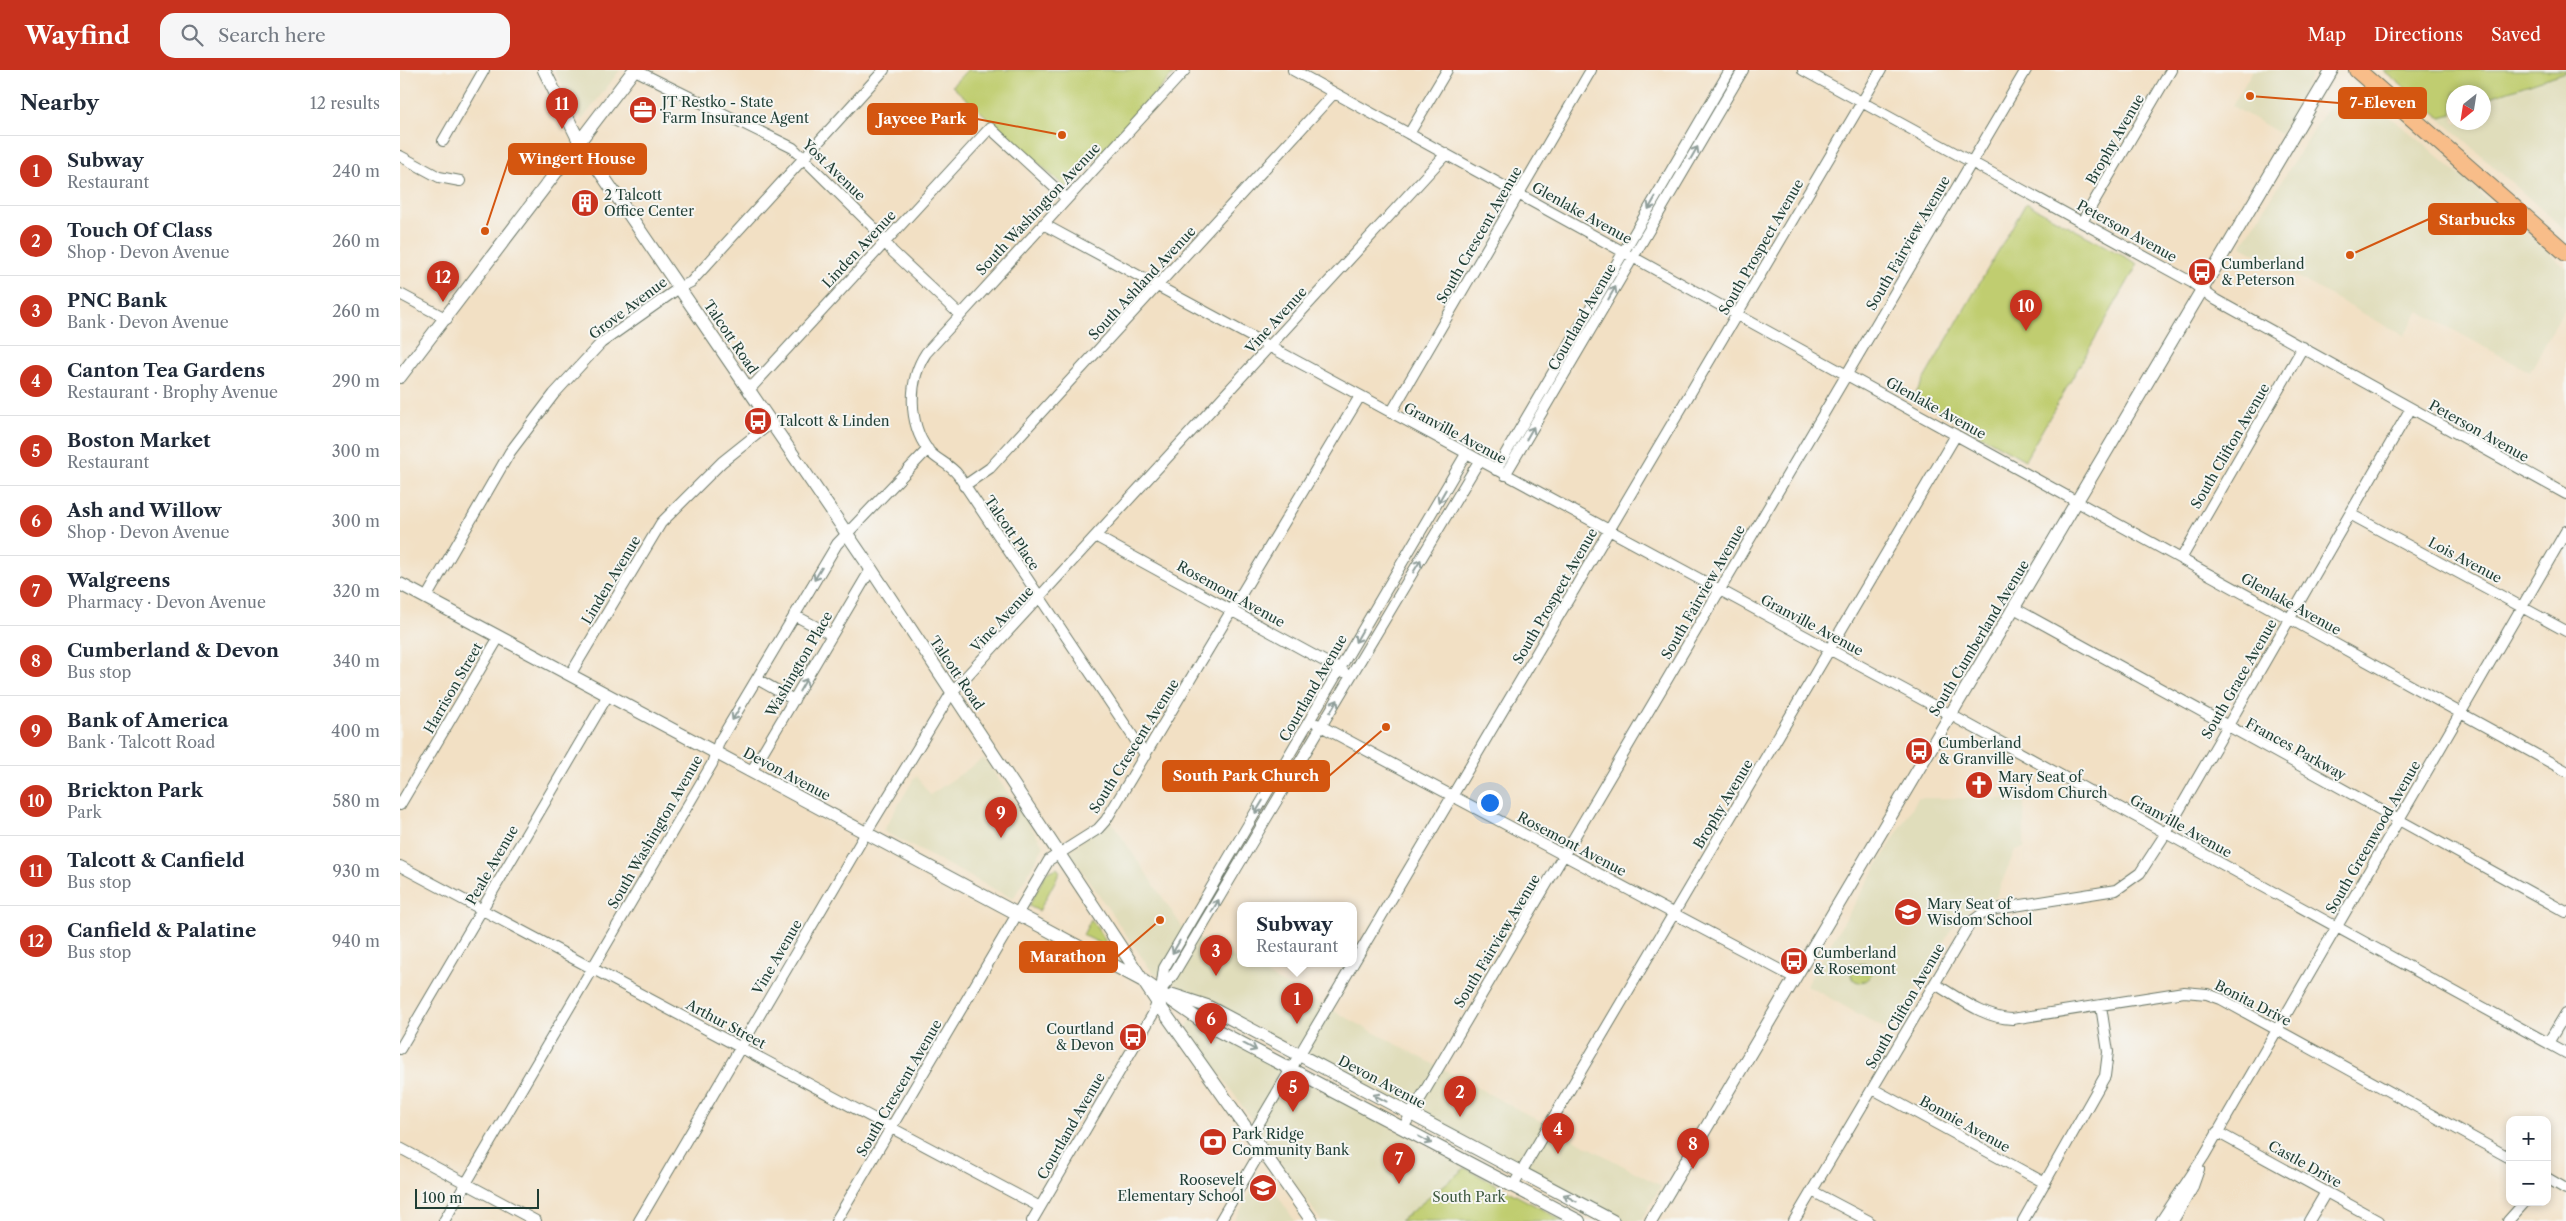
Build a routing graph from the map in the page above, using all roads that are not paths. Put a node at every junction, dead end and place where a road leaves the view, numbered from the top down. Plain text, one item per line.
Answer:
1 (484, 70) edge
2 (544, 70) edge
3 (634, 70) edge
4 (884, 70) edge
5 (1185, 70) edge
6 (1447, 70) edge
7 (1591, 70) edge
8 (1730, 70) edge
9 (1743, 70) edge
10 (1803, 70) edge
11 (1881, 70) edge
12 (2026, 70) edge
13 (2171, 70) edge
14 (2332, 70) edge
15 (2357, 70) edge
16 (1299, 71) edge
17 (1334, 92) junction
18 (1862, 102) junction
19 (1409, 134) junction
20 (443, 141) dead end
21 (579, 142) junction
22 (1446, 154) junction
23 (400, 156) edge
24 (802, 159) junction
25 (1972, 162) junction
26 (460, 181) dead end
27 (1519, 194) junction
28 (1066, 198) junction
29 (2082, 222) junction
30 (1043, 224) junction
31 (885, 240) junction
32 (1624, 252) junction
33 (2566, 253) edge
34 (1633, 257) junction
35 (1158, 286) junction
36 (679, 288) junction
37 (2203, 290) junction
38 (400, 294) edge
39 (960, 314) junction
40 (1737, 314) junction
41 (447, 319) junction
42 (1270, 347) junction
43 (2303, 348) junction
44 (1847, 375) junction
45 (400, 377) edge
46 (749, 390) junction
47 (1360, 396) junction
48 (2411, 408) junction
49 (1391, 413) junction
50 (771, 423) junction
51 (1956, 435) junction
52 (928, 450) junction
53 (1466, 454) junction
54 (1479, 461) junction
55 (1496, 470) junction
56 (1505, 475) junction
57 (964, 486) junction
58 (2566, 494) edge
59 (2077, 502) junction
60 (2350, 514) junction
61 (1609, 531) junction
62 (2566, 532) edge
63 (846, 534) junction
64 (1097, 537) junction
65 (2181, 559) junction
66 (870, 570) junction
67 (400, 584) edge
68 (1720, 591) junction
69 (426, 598) junction
70 (1040, 598) junction
71 (2522, 607) junction
72 (2014, 608) junction
73 (1233, 611) junction
74 (794, 615) junction
75 (2290, 619) junction
76 (2566, 631) edge
77 (832, 635) junction
78 (499, 637) junction
79 (1829, 650) junction
80 (1340, 670) junction
81 (570, 675) junction
82 (1351, 676) junction
83 (757, 679) junction
84 (952, 692) junction
85 (608, 695) junction
86 (794, 700) junction
87 (2461, 713) junction
88 (1951, 715) junction
89 (1310, 720) junction
90 (1322, 726) junction
91 (2228, 727) junction
92 (715, 753) junction
93 (1146, 756) junction
94 (2566, 771) edge
95 (751, 772) junction
96 (1454, 796) junction
97 (400, 805) edge
98 (2398, 820) junction
99 (866, 833) junction
100 (2166, 834) junction
101 (1060, 854) junction
102 (1564, 855) junction
103 (400, 866) edge
104 (482, 909) junction
105 (2566, 912) edge
106 (1017, 914) junction
107 (1674, 914) junction
108 (2337, 927) junction
109 (1357, 961) edge
110 (1353, 967) edge
111 (592, 968) junction
112 (1795, 978) junction
113 (1145, 982) junction
114 (1935, 984) junction
115 (1159, 996) junction
116 (2101, 1006) junction
117 (2566, 1013) edge
118 (2277, 1030) junction
119 (2548, 1043) junction
120 (740, 1047) junction
121 (400, 1048) edge
122 (2566, 1053) edge
123 (1301, 1056) junction
124 (1292, 1070) junction
125 (1873, 1089) junction
126 (1411, 1114) junction
127 (891, 1128) junction
128 (1403, 1128) junction
129 (2217, 1132) junction
130 (1252, 1135) junction
131 (400, 1148) edge
132 (1262, 1149) junction
133 (2204, 1156) junction
134 (2506, 1156) edge
135 (1521, 1172) junction
136 (2551, 1180) edge
137 (466, 1183) junction
138 (2045, 1183) junction
139 (1513, 1186) junction
140 (2566, 1188) edge
141 (1812, 1191) junction
142 (2326, 1192) junction
143 (2521, 1206) edge
144 (1040, 1207) junction
145 (444, 1221) edge
146 (536, 1221) edge
147 (639, 1221) edge
148 (836, 1221) edge
149 (1032, 1221) edge
150 (1220, 1221) edge
151 (1312, 1221) edge
152 (1579, 1221) edge
153 (1613, 1221) edge
154 (1651, 1221) edge
155 (1794, 1221) edge
156 (1869, 1221) edge
157 (2023, 1221) edge
158 (2161, 1221) edge
159 (2173, 1221) edge
160 (2309, 1221) edge
161 (2379, 1221) edge
162 (2508, 1221) edge

1 - 20 street
2 - 21 street, Talcott Road
3 - 21 street
3 - 24 street, Yost Avenue
4 - 24 street, Grove Avenue
5 - 28 street, South Washington Avenue
6 - 19 street
7 - 27 street, South Crescent Avenue
8 -> 32 street, Courtland Avenue
34 -> 9 street, Courtland Avenue
10 - 18 street, Peterson Avenue
11 - 18 street, South Prospect Avenue
12 - 25 street, South Fairview Avenue
13 - 29 street, Brophy Avenue
14 - 37 street, South Cumberland Avenue
15 - 33 main road
16 - 17 street, Glenlake Avenue
17 - 19 street, Glenlake Avenue
17 - 35 street, South Ashland Avenue
18 - 25 street, Peterson Avenue
18 - 40 street, South Prospect Avenue
19 - 22 street, Glenlake Avenue
21 - 36 street, Talcott Road
21 - 41 street
22 - 27 street, Glenlake Avenue
22 - 42 street, Vine Avenue
23 - 26 street
24 - 31 street, Yost Avenue
24 - 36 street, Grove Avenue
25 - 29 street, Peterson Avenue
25 - 44 street, South Fairview Avenue
27 - 32 street, Glenlake Avenue
27 - 49 street, South Crescent Avenue
28 - 30 street, South Washington Avenue
28 - 31 street, Linden Avenue
29 - 37 street, Peterson Avenue
30 - 35 street, Granville Avenue
30 - 39 street, South Washington Avenue
31 - 39 street, Yost Avenue
31 - 46 street, Linden Avenue
32 - 34 street, Glenlake Avenue
32 - 55 street, Courtland Avenue
34 - 40 street, Glenlake Avenue
56 -> 34 street, Courtland Avenue
35 - 42 street, Granville Avenue
35 - 57 street, South Ashland Avenue
36 - 46 street, Talcott Road
36 - 69 street, Grove Avenue
37 - 43 street, Peterson Avenue
37 - 59 street, South Cumberland Avenue
38 - 41 street
39 - 52 street, South Washington Avenue
40 - 44 street, Glenlake Avenue
40 - 61 street, South Prospect Avenue
41 - 45 street
42 - 47 street, Granville Avenue
42 - 64 street, Vine Avenue
43 - 48 street, Peterson Avenue
43 - 65 street, South Clifton Avenue
44 - 51 street, Glenlake Avenue
44 - 68 street, South Fairview Avenue
46 - 50 street, Talcott Road
47 - 49 street, Granville Avenue
47 - 73 street, South Crescent Avenue
48 - 58 street, Peterson Avenue
48 - 60 street, South Grace Avenue
49 - 53 street, Granville Avenue
50 - 63 street, Talcott Road
50 - 81 street, Linden Avenue
51 - 59 street, Glenlake Avenue
51 - 79 street, Brophy Avenue
52 - 57 street, Talcott Place
52 - 63 street, South Washington Avenue
53 - 54 street, Granville Avenue
53 -> 80 street, Courtland Avenue
54 - 55 street, Granville Avenue
82 -> 54 street, Courtland Avenue
55 - 56 street, Granville Avenue
56 - 61 street, Granville Avenue
57 - 70 street, Talcott Place
59 - 65 street, Glenlake Avenue
59 - 72 street, South Cumberland Avenue
60 - 71 street, Lois Avenue
60 - 75 street, South Grace Avenue
61 - 68 street, Granville Avenue
61 - 96 street, South Prospect Avenue
62 - 71 street, South Greenwood Avenue
63 - 66 street, Talcott Road
63 -> 74 street, South Washington Avenue
64 - 70 street, Vine Avenue
64 - 73 street, Rosemont Avenue
65 - 75 street, Glenlake Avenue
66 - 77 street, Washington Place
66 - 84 street, Talcott Road
67 - 69 street, Devon Avenue
68 - 79 street, Granville Avenue
68 - 102 street, South Fairview Avenue
69 - 78 street, Devon Avenue
70 - 84 street, Vine Avenue
70 - 93 street, Talcott Place
71 - 76 street, Lois Avenue
71 - 87 street, South Greenwood Avenue
72 - 88 street, South Cumberland Avenue
72 - 91 street, Frances Parkway
73 - 80 street, Rosemont Avenue
73 - 93 street, South Crescent Avenue
74 - 77 street
74 - 83 street, South Washington Avenue
75 - 87 street, Glenlake Avenue
75 - 91 street, South Grace Avenue
86 -> 77 street, Washington Place
78 - 81 street, Devon Avenue
78 - 97 street, Harrison Street
79 - 88 street, Granville Avenue
79 - 107 street, Brophy Avenue
80 - 82 street, Rosemont Avenue
80 - 89 street, Courtland Avenue
81 - 85 street, Devon Avenue
90 -> 82 street, Courtland Avenue
83 - 86 street
83 -> 92 street, South Washington Avenue
84 - 99 street, Vine Avenue
84 - 101 street, Talcott Road
85 - 92 street, Devon Avenue
85 - 104 street, Peale Avenue
86 - 95 street, Washington Place
87 - 94 street, Glenlake Avenue
87 - 98 street, South Greenwood Avenue
88 - 100 street, Granville Avenue
88 - 112 street, South Cumberland Avenue
89 - 90 street, Rosemont Avenue
89 -> 115 street, Courtland Avenue
90 - 96 street, Rosemont Avenue
115 -> 90 street, Courtland Avenue
91 - 98 street, Frances Parkway
91 - 100 street, South Grace Avenue
92 - 95 street, Devon Avenue
92 - 111 street, South Washington Avenue
93 - 101 street, South Crescent Avenue
95 - 99 street, Devon Avenue
96 - 102 street, Rosemont Avenue
96 - 109 street, South Prospect Avenue
98 - 105 street, Frances Parkway
98 - 108 street, South Greenwood Avenue
99 - 106 street, Devon Avenue
99 - 120 street, Vine Avenue
100 - 108 street, Granville Avenue
100 - 114 street, South Clifton Avenue
101 - 106 street, South Crescent Avenue
101 - 113 street, Talcott Road
102 - 107 street, Rosemont Avenue
102 - 126 street, South Fairview Avenue
103 - 104 street, Arthur Street
104 - 111 street, Arthur Street
104 - 121 street, Peale Avenue
106 - 113 street, Devon Avenue
106 - 127 street, South Crescent Avenue
107 - 112 street, Rosemont Avenue
107 - 135 street, Brophy Avenue
108 - 118 street, South Greenwood Avenue
108 - 119 street, Granville Avenue
110 - 123 street, South Prospect Avenue
111 - 120 street, Arthur Street
111 - 137 street, South Washington Avenue
112 - 154 street, South Cumberland Avenue
113 - 115 street, Devon Avenue
114 - 116 street, Bonita Drive
114 - 125 street, South Clifton Avenue
115 - 123 street, Devon Avenue
115 -> 124 street, Devon Avenue
115 - 130 street
115 - 144 street, Courtland Avenue
116 - 118 street, Bonita Drive
116 - 138 street
117 - 119 street
118 - 129 street, South Greenwood Avenue
118 - 134 street, Bonita Drive
119 - 122 street, Granville Avenue
120 - 127 street, Arthur Street
120 - 147 street, Vine Avenue
123 - 124 street, South Prospect Avenue
126 -> 123 street, Devon Avenue
124 - 128 street, Devon Avenue
124 - 130 street, South Prospect Avenue
125 - 138 street, Bonnie Avenue
125 - 141 street, South Clifton Avenue
126 - 128 street, South Fairview Avenue
126 - 135 street, Devon Avenue
127 - 144 street, Arthur Street
127 - 148 street, South Crescent Avenue
128 -> 139 street, Devon Avenue
129 - 133 street, South Greenwood Avenue
129 - 142 street, Castle Drive
130 - 132 street
131 - 137 street
132 - 150 street
132 - 151 street
133 - 158 street, South Greenwood Avenue
133 - 159 street, South Greenwood Avenue
135 - 139 street, Brophy Avenue
153 -> 135 street, Devon Avenue
136 - 140 street
137 - 145 street, South Washington Avenue
137 - 146 street
138 - 157 street
139 - 152 street, Devon Avenue
141 - 155 street, South Clifton Avenue
141 - 156 street
142 - 160 street
142 - 161 street, Castle Drive
143 - 162 street
144 - 149 street, Courtland Avenue

